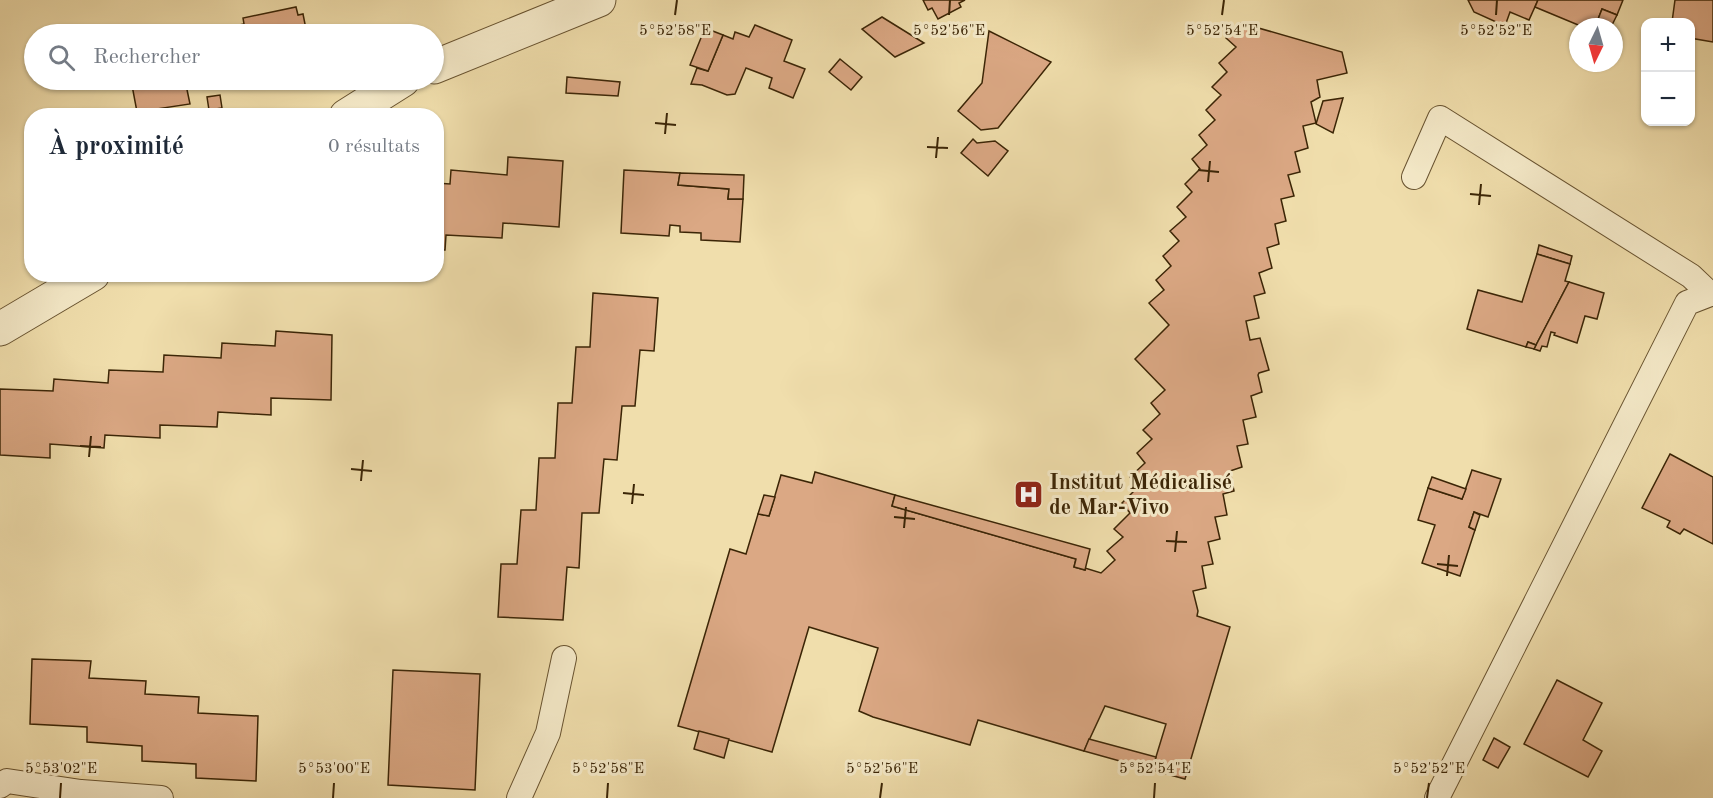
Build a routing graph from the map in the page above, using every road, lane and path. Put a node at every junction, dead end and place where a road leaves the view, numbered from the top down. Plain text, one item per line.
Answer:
1 (599, 0) edge
2 (444, 63) edge
3 (387, 90) edge
4 (359, 108) edge
5 (1414, 177) dead end
6 (79, 282) edge
7 (1711, 293) edge
8 (0, 329) edge
9 (564, 658) dead end
10 (0, 786) edge
11 (75, 795) edge
12 (161, 798) edge
13 (519, 798) edge
14 (1437, 798) edge

1 - 2 street
3 - 4 street
5 - 7 lane
6 - 8 street
7 - 14 lane
9 - 13 lane
10 - 11 lane
11 - 12 lane

